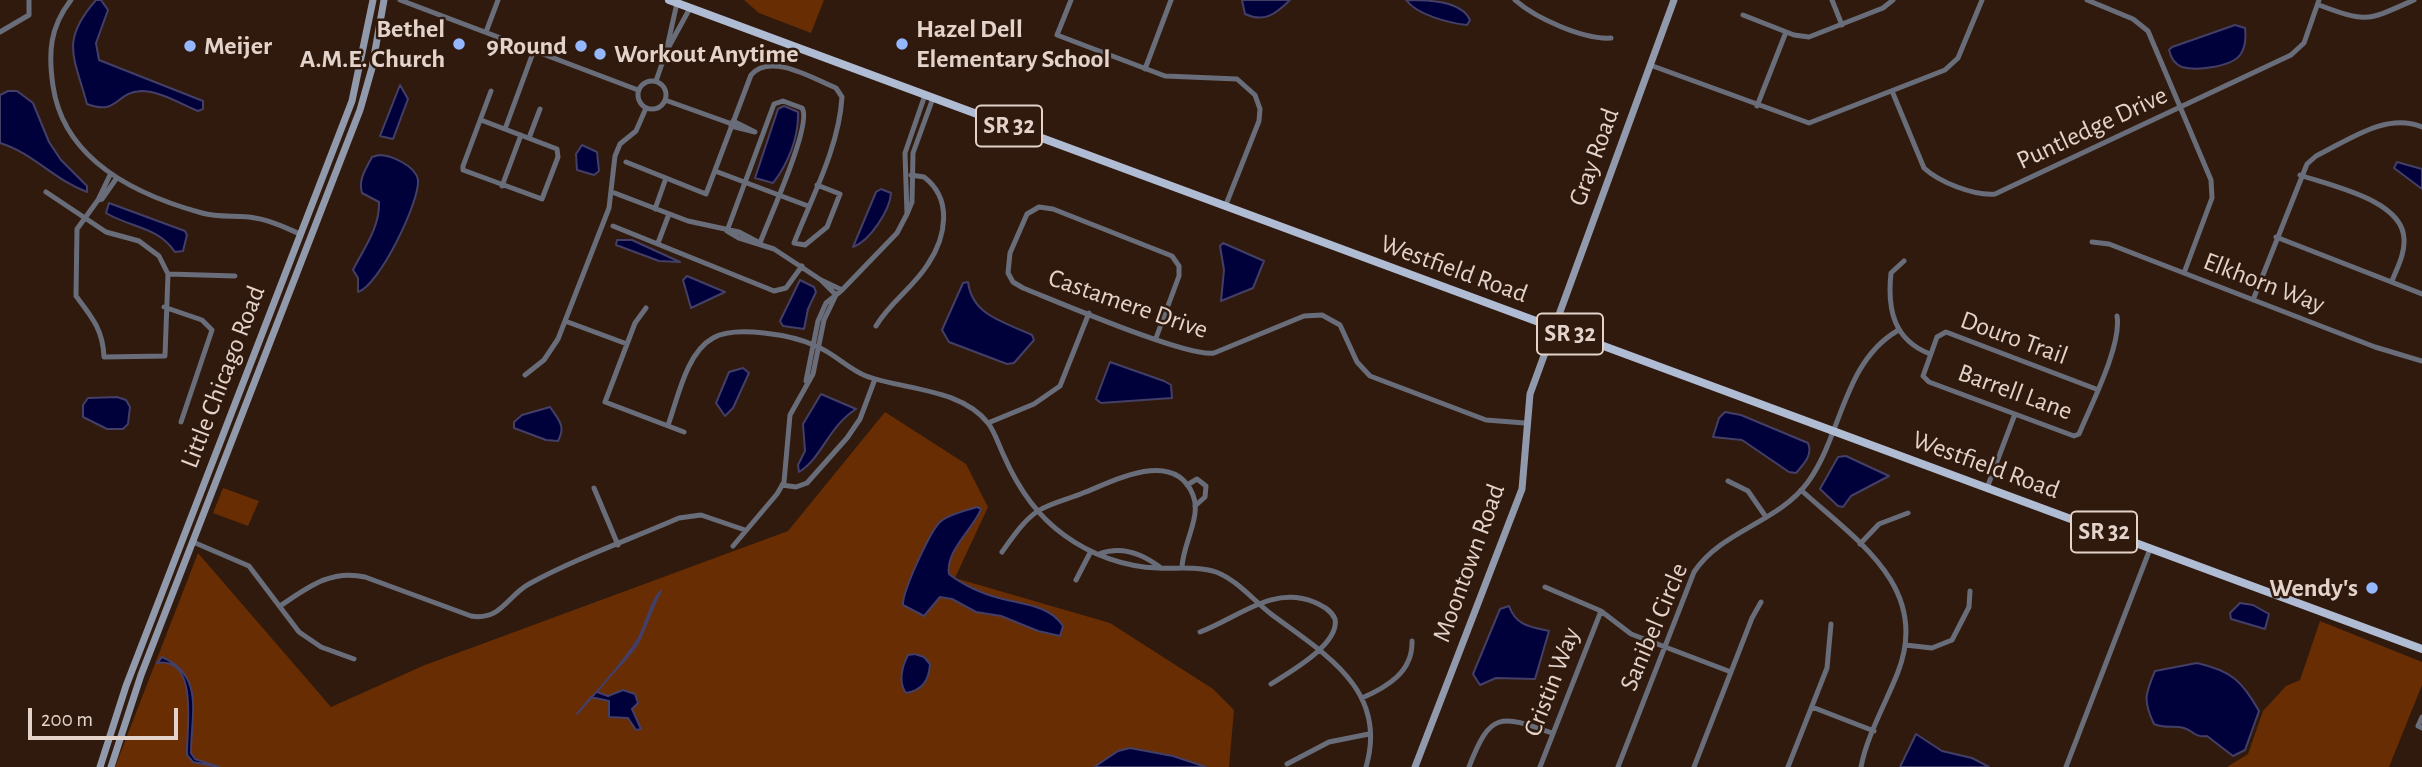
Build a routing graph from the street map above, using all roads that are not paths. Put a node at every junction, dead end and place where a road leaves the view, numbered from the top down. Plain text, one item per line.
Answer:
1 (29, 0) edge
2 (71, 0) edge
3 (373, 0) edge
4 (384, 0) edge
5 (400, 0) edge
6 (498, 0) edge
7 (1071, 0) edge
8 (1171, 0) edge
9 (1674, 0) edge
10 (1832, 0) edge
11 (1893, 0) edge
12 (1982, 0) edge
13 (2087, 0) edge
14 (2414, 0) edge
15 (673, 1) edge
16 (1518, 1) edge
17 (2319, 3) edge
18 (690, 8) junction
19 (1744, 15) dead end
20 (1842, 25) junction
21 (0, 32) edge
22 (486, 32) junction
23 (1786, 32) junction
24 (1612, 38) dead end
25 (534, 50) junction
26 (666, 52) junction
27 (1650, 65) junction
28 (1145, 69) junction
29 (656, 81) junction
30 (638, 90) junction
31 (491, 91) dead end
32 (1892, 92) junction
33 (929, 96) junction
34 (665, 100) junction
35 (1757, 106) junction
36 (646, 108) junction
37 (2181, 108) junction
38 (540, 109) dead end
39 (481, 120) junction
40 (732, 123) junction
41 (2422, 127) edge
42 (505, 129) junction
43 (521, 135) junction
44 (763, 135) junction
45 (529, 138) junction
46 (626, 162) dead end
47 (715, 171) junction
48 (904, 175) junction
49 (913, 175) junction
50 (2300, 175) junction
51 (113, 177) junction
52 (666, 178) junction
53 (746, 183) junction
54 (817, 185) junction
55 (502, 186) junction
56 (46, 192) dead end
57 (612, 192) junction
58 (777, 195) junction
59 (808, 206) junction
60 (1225, 207) junction
61 (655, 209) junction
62 (669, 214) junction
63 (907, 214) junction
64 (84, 218) junction
65 (613, 226) dead end
66 (727, 231) junction
67 (300, 234) junction
68 (2276, 237) junction
69 (2092, 242) dead end
70 (658, 243) junction
71 (760, 243) junction
72 (1904, 261) dead end
73 (802, 267) junction
74 (2184, 273) junction
75 (168, 274) junction
76 (235, 276) dead end
77 (821, 280) junction
78 (2392, 281) junction
79 (842, 290) junction
80 (2422, 294) edge
81 (836, 295) junction
82 (2253, 300) junction
83 (164, 307) junction
84 (646, 308) dead end
85 (1089, 313) junction
86 (2117, 316) dead end
87 (565, 321) junction
88 (876, 326) dead end
89 (1555, 329) junction
90 (1897, 331) junction
91 (1156, 338) junction
92 (627, 344) junction
93 (816, 346) junction
94 (1930, 354) junction
95 (2422, 361) edge
96 (525, 375) dead end
97 (875, 379) junction
98 (2096, 389) junction
99 (2015, 414) junction
100 (181, 422) dead end
101 (1525, 423) junction
102 (988, 424) junction
103 (668, 425) junction
104 (1832, 431) junction
105 (684, 432) dead end
106 (1728, 481) dead end
107 (782, 485) junction
108 (1187, 485) junction
109 (594, 488) dead end
110 (1987, 488) junction
111 (1801, 490) junction
112 (1195, 506) junction
113 (1038, 511) junction
114 (1908, 513) dead end
115 (1766, 517) junction
116 (745, 530) junction
117 (193, 542) junction
118 (1860, 544) junction
119 (618, 545) junction
120 (733, 546) dead end
121 (2150, 549) junction
122 (1091, 551) junction
123 (1002, 552) dead end
124 (1098, 554) junction
125 (1161, 568) junction
126 (1182, 568) junction
127 (1076, 580) dead end
128 (1545, 587) dead end
129 (1970, 591) dead end
130 (1761, 602) dead end
131 (1259, 605) junction
132 (280, 606) junction
133 (1601, 611) junction
134 (1831, 624) dead end
135 (1200, 632) dead end
136 (1412, 641) dead end
137 (1905, 645) junction
138 (1664, 647) junction
139 (2422, 649) edge
140 (1318, 650) junction
141 (354, 659) dead end
142 (1731, 673) junction
143 (1271, 684) dead end
144 (1362, 698) junction
145 (1812, 707) junction
146 (2422, 717) edge
147 (2422, 728) edge
148 (1874, 732) junction
149 (1552, 733) junction
150 (1369, 734) junction
151 (1287, 764) dead end
152 (100, 767) edge
153 (111, 767) edge
154 (1366, 767) edge
155 (1415, 767) edge
156 (1469, 767) edge
157 (1540, 767) edge
158 (1618, 767) edge
159 (1694, 767) edge
160 (1788, 767) edge
161 (1861, 767) edge
162 (2066, 767) edge

1 - 21 street
2 - 51 street
3 - 67 main road, Little Chicago Road
4 - 117 main road, Little Chicago Road
5 - 22 street
6 - 22 street
7 - 28 street
8 - 28 street
9 - 27 main road, Gray Road
10 - 20 street
11 - 20 street
12 - 32 street
13 - 37 street
14 - 17 street
15 - 18 main road, Westfield Road / SR 32
15 - 26 street
16 - 24 street
17 - 37 street, Puntledge Drive
18 - 26 street
18 - 33 main road, Westfield Road / SR 32
19 - 23 street
20 - 23 street
22 - 25 street
23 - 35 street
25 - 30 street
25 - 42 street
26 - 29 street
27 - 35 street
27 - 89 main road, Gray Road
28 - 60 street
29 - 30 street
29 - 34 street
30 - 36 street
31 - 39 street
32 - 35 street
32 - 37 street, Puntledge Drive
33 - 48 street
33 - 49 street
33 - 60 main road, Westfield Road / SR 32
34 - 36 street
34 - 40 street
36 - 57 street
37 - 74 street
38 - 45 street
39 - 42 street
39 - 55 street
40 - 44 street
40 - 47 street
40 - 54 street
41 - 50 street
42 - 43 street
43 - 45 street
43 - 55 street
44 - 53 street
44 - 58 street
45 - 55 street
46 - 52 street
47 - 52 street
47 - 53 street
48 - 49 street
48 - 63 street
49 - 63 street
49 - 88 street
50 - 68 street
50 - 78 street
51 - 64 street
51 - 67 street
52 - 61 street
53 - 58 street
53 - 66 street
54 - 59 street
54 - 59 street
56 - 64 street
57 - 61 street
57 - 87 street
58 - 59 street
58 - 71 street
60 - 89 main road, Westfield Road / SR 32
61 - 62 street
62 - 66 street
62 - 70 street
63 - 79 street
64 - 75 street
64 - 83 street
65 - 70 street
66 - 71 street
67 - 152 main road, Little Chicago Road
68 - 78 street
68 - 82 street
69 - 74 street, Elkhorn Way
70 - 73 street
71 - 73 street
72 - 90 street
73 - 77 street
74 - 82 street, Elkhorn Way
75 - 76 street
75 - 83 street
77 - 79 street
77 - 81 street
78 - 80 street
79 - 81 street
81 - 93 street
82 - 95 street, Elkhorn Way
83 - 100 street
84 - 92 street
85 - 91 street, Castamere Drive
85 - 91 street, Castamere Drive
85 - 102 street
86 - 98 street, Barrell Lane
87 - 92 street
87 - 96 street
89 - 101 main road, Moontown Road
89 - 104 main road, Westfield Road / SR 32
90 - 94 street
90 - 104 street, Sanibel Circle
91 - 101 street, Castamere Drive
92 - 103 street
93 - 97 street
93 - 103 street
93 - 107 street
94 - 98 street, Douro Trail
94 - 99 street, Barrell Lane
97 - 102 street
97 - 107 street
98 - 99 street, Barrell Lane
99 - 110 street
101 - 155 main road, Moontown Road
102 - 113 street
103 - 105 street
104 - 110 main road, Westfield Road / SR 32
104 - 111 street, Sanibel Circle
106 - 115 street
107 - 116 street
108 - 112 street
108 - 112 street
108 - 113 street
109 - 119 street
110 - 121 main road, Westfield Road / SR 32
111 - 115 street, Sanibel Circle
111 - 118 street
112 - 126 street
113 - 122 street
113 - 123 street
114 - 118 street
115 - 138 street, Sanibel Circle
116 - 119 street
116 - 120 street
117 - 132 street
117 - 153 main road, Little Chicago Road
118 - 137 street
119 - 132 street
121 - 139 main road, Westfield Road / SR 32
121 - 162 street
122 - 124 street
122 - 127 street
124 - 125 street
124 - 125 street
125 - 126 street
126 - 131 street
128 - 133 street
129 - 137 street
130 - 142 street
131 - 135 street
131 - 140 street
131 - 140 street
132 - 141 street
133 - 138 street
133 - 149 street, Cristin Way
134 - 145 street
136 - 144 street
137 - 148 street
138 - 142 street
138 - 158 street, Sanibel Circle
140 - 143 street
140 - 144 street
142 - 159 street
144 - 150 street
145 - 148 street
145 - 160 street
146 - 147 street
148 - 161 street
149 - 156 street
149 - 157 street, Cristin Way
150 - 151 street
150 - 154 street

